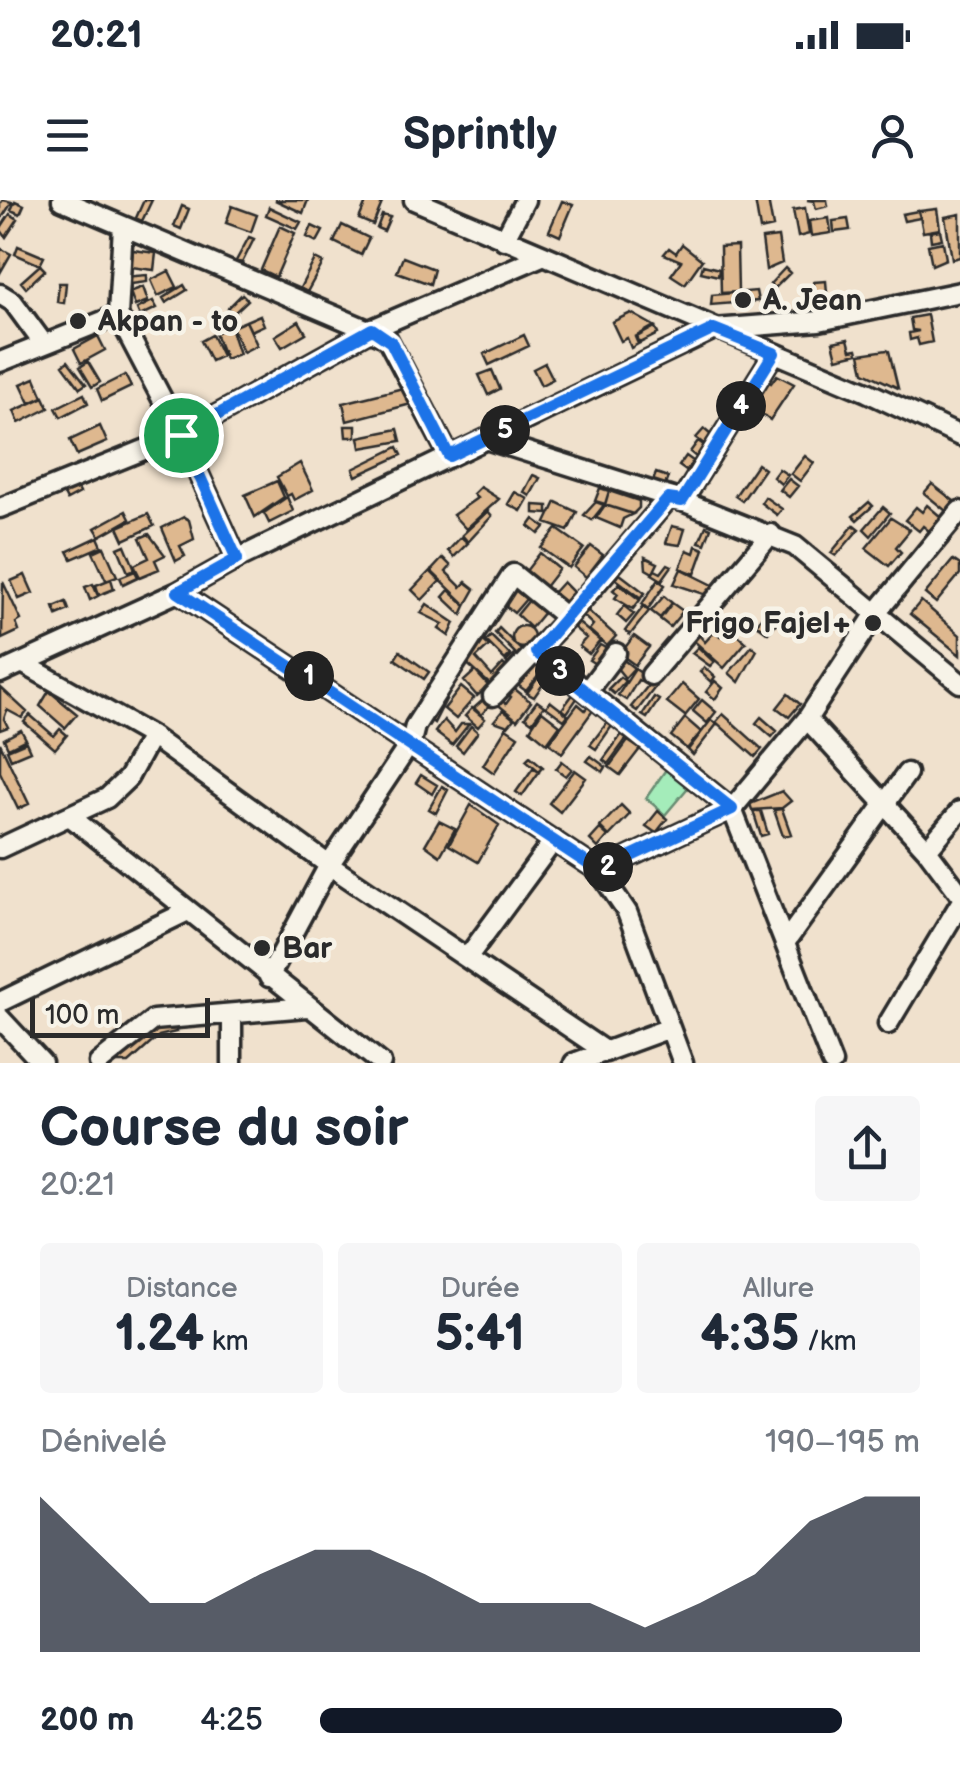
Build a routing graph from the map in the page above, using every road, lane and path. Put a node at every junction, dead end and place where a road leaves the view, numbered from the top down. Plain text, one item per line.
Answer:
1 (62, 200) edge
2 (414, 200) edge
3 (525, 200) edge
4 (123, 226) junction
5 (504, 240) junction
6 (542, 256) junction
7 (960, 292) edge
8 (0, 294) edge
9 (118, 315) junction
10 (372, 329) junction
11 (714, 329) junction
12 (42, 343) junction
13 (774, 353) junction
14 (0, 362) edge
15 (181, 435) junction
16 (960, 436) edge
17 (486, 438) junction
18 (449, 456) junction
19 (675, 500) junction
20 (0, 508) edge
21 (960, 511) edge
22 (771, 534) junction
23 (237, 559) junction
24 (178, 592) junction
25 (877, 612) junction
26 (567, 618) junction
27 (536, 652) junction
28 (616, 653) dead end
29 (24, 664) junction
30 (0, 673) edge
31 (651, 675) dead end
32 (960, 683) edge
33 (587, 691) junction
34 (493, 696) dead end
35 (808, 719) junction
36 (151, 736) junction
37 (411, 742) junction
38 (907, 774) dead end
39 (882, 804) junction
40 (732, 809) junction
41 (960, 811) edge
42 (72, 818) junction
43 (554, 840) junction
44 (0, 848) edge
45 (927, 850) junction
46 (330, 865) junction
47 (599, 871) junction
48 (960, 894) edge
49 (960, 904) edge
50 (186, 912) junction
51 (787, 940) junction
52 (467, 958) junction
53 (269, 977) junction
54 (0, 1002) edge
55 (306, 1007) junction
56 (232, 1015) junction
57 (0, 1018) edge
58 (888, 1024) dead end
59 (670, 1028) junction
60 (606, 1052) junction
61 (42, 1063) edge
62 (99, 1063) edge
63 (232, 1063) edge
64 (382, 1063) edge
65 (574, 1063) edge
66 (683, 1063) edge
67 (832, 1063) edge

1 - 4 street
2 - 5 street
3 - 5 street
4 - 9 street
4 - 10 street
5 - 6 street
6 - 10 street
6 - 11 street
7 - 11 street
8 - 12 street
9 - 12 street
9 - 15 street
10 - 15 street
10 - 18 street
11 - 13 street
11 - 17 street
12 - 14 street
13 - 16 street
13 - 19 street
15 - 20 street
15 - 23 street
17 - 18 street
17 - 19 street
18 - 23 street
19 - 22 street
19 - 26 street
21 - 25 street
22 - 25 street
22 - 31 street
23 - 24 street
24 - 29 street
24 - 37 street
25 - 32 street
25 - 35 street
26 - 27 street
26 - 37 street
27 - 33 street
27 - 34 street
28 - 33 street
29 - 30 street
29 - 36 street
33 - 40 street
35 - 39 street
35 - 40 street
36 - 42 street
36 - 46 street
37 - 43 street
37 - 46 street
38 - 39 street
39 - 45 street
39 - 51 street
40 - 47 street
40 - 51 street
41 - 45 street
42 - 44 street
42 - 50 street
43 - 47 street
43 - 52 street
45 - 48 street
46 - 52 street
46 - 53 street
47 - 59 street
49 - 58 street
50 - 53 street
50 - 54 street
51 - 67 street
52 - 60 street
53 - 55 street
55 - 56 street
55 - 64 street
56 - 62 street
56 - 63 street
57 - 61 street
59 - 60 street
59 - 66 street
60 - 65 street

